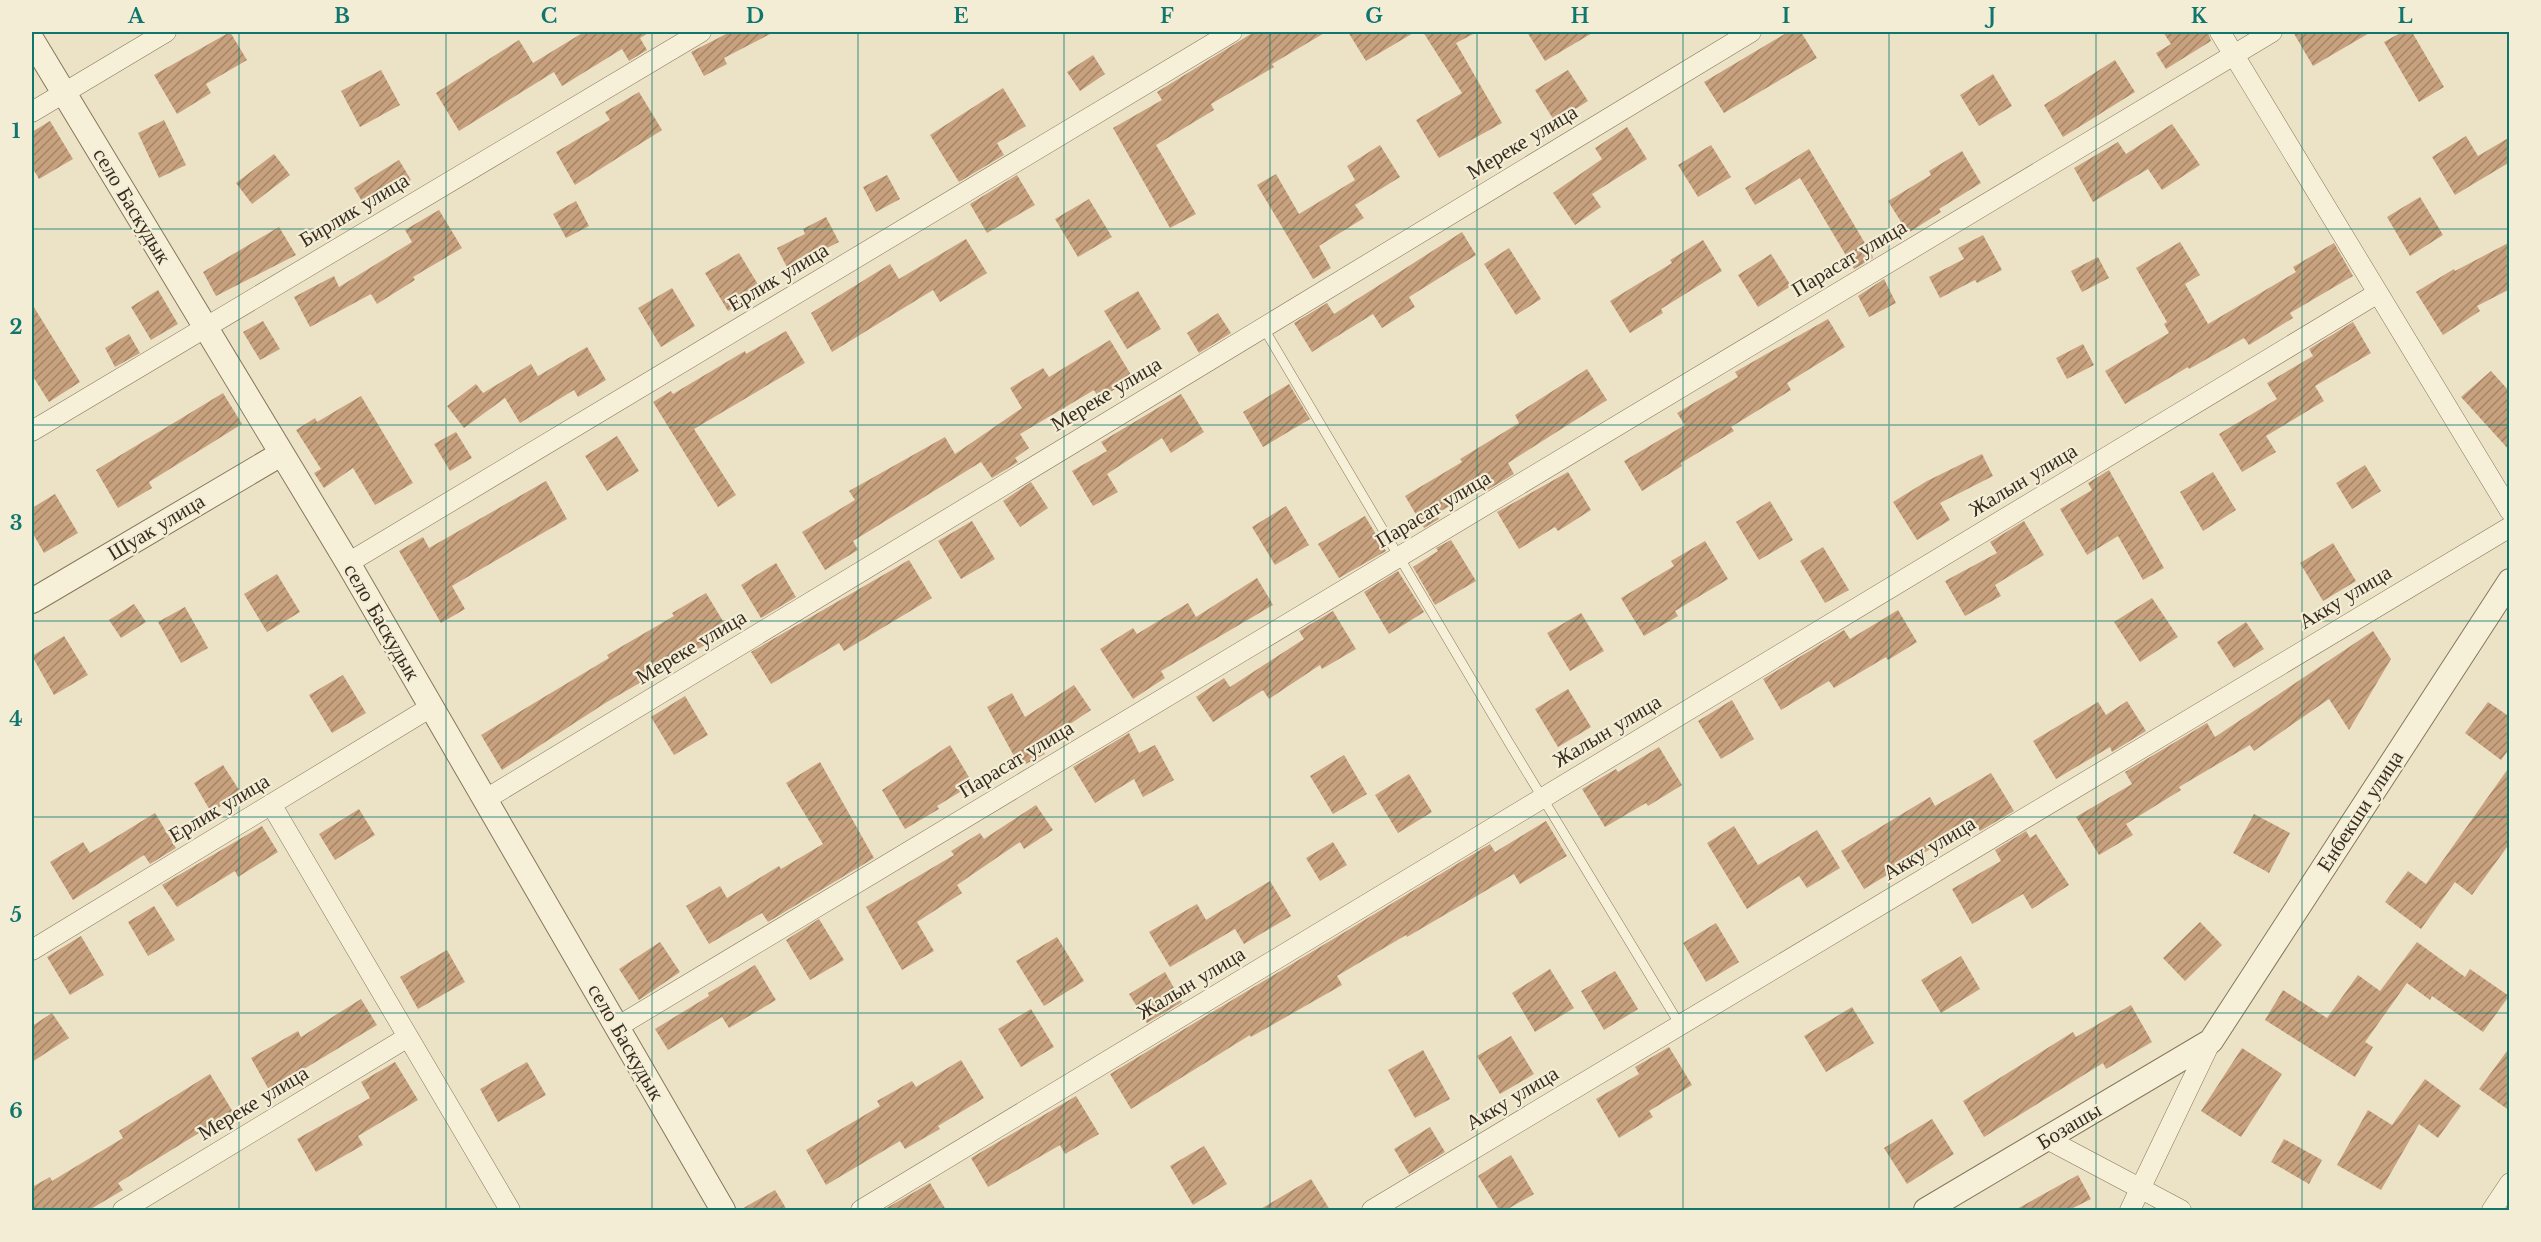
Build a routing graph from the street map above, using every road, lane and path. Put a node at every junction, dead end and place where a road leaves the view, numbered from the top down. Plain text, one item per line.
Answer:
1 (166, 32) edge
2 (701, 32) edge
3 (1232, 32) edge
4 (1751, 32) edge
5 (2220, 32) edge
6 (2272, 32) edge
7 (32, 40) edge
8 (2234, 55) junction
9 (63, 93) junction
10 (32, 112) edge
11 (2378, 293) junction
12 (205, 326) junction
13 (1263, 327) junction
14 (32, 431) edge
15 (281, 454) junction
16 (2510, 511) edge
17 (2510, 526) edge
18 (1400, 557) junction
19 (348, 563) junction
20 (2510, 581) edge
21 (32, 601) edge
22 (431, 707) junction
23 (1544, 798) junction
24 (486, 799) junction
25 (271, 804) junction
26 (32, 950) edge
27 (1680, 1025) junction
28 (617, 1027) junction
29 (408, 1037) junction
30 (2211, 1041) junction
31 (2047, 1139) junction
32 (2510, 1183) edge
33 (2140, 1189) junction
34 (123, 1210) edge
35 (510, 1210) edge
36 (723, 1210) edge
37 (861, 1210) edge
38 (1372, 1210) edge
39 (1926, 1210) edge
40 (2130, 1210) edge
41 (2181, 1210) edge
42 (2492, 1210) edge

1 - 9 street
2 - 12 street, Бирлик улица
3 - 19 street, Ерлик улица
4 - 13 street, Мереке улица
5 - 8 street
6 - 8 street, Парасат улица
7 - 9 street, село Баскудык
8 - 11 street
8 - 18 street, Парасат улица
9 - 10 street
9 - 12 street, село Баскудык
11 - 16 street
11 - 23 street, Жалын улица
12 - 14 street, Бирлик улица
12 - 15 street, село Баскудык
13 - 18 lane
13 - 24 street, Мереке улица
15 - 19 street, село Баскудык
15 - 21 street, Шуак улица
17 - 27 street, Акку улица
18 - 23 lane
18 - 28 street, Парасат улица
19 - 22 street, село Баскудык
20 - 30 street, Енбекши улица
22 - 24 street, село Баскудык
22 - 25 street, Ерлик улица
23 - 27 lane
23 - 37 street, Жалын улица
24 - 28 street, село Баскудык
25 - 26 street, Ерлик улица
25 - 29 street
27 - 38 street, Акку улица
28 - 36 street, село Баскудык
29 - 34 street, Мереке улица
29 - 35 street
30 - 31 street, Бозашы
30 - 33 street
31 - 33 street
31 - 39 street, Бозашы
32 - 42 street
33 - 40 street
33 - 41 street

